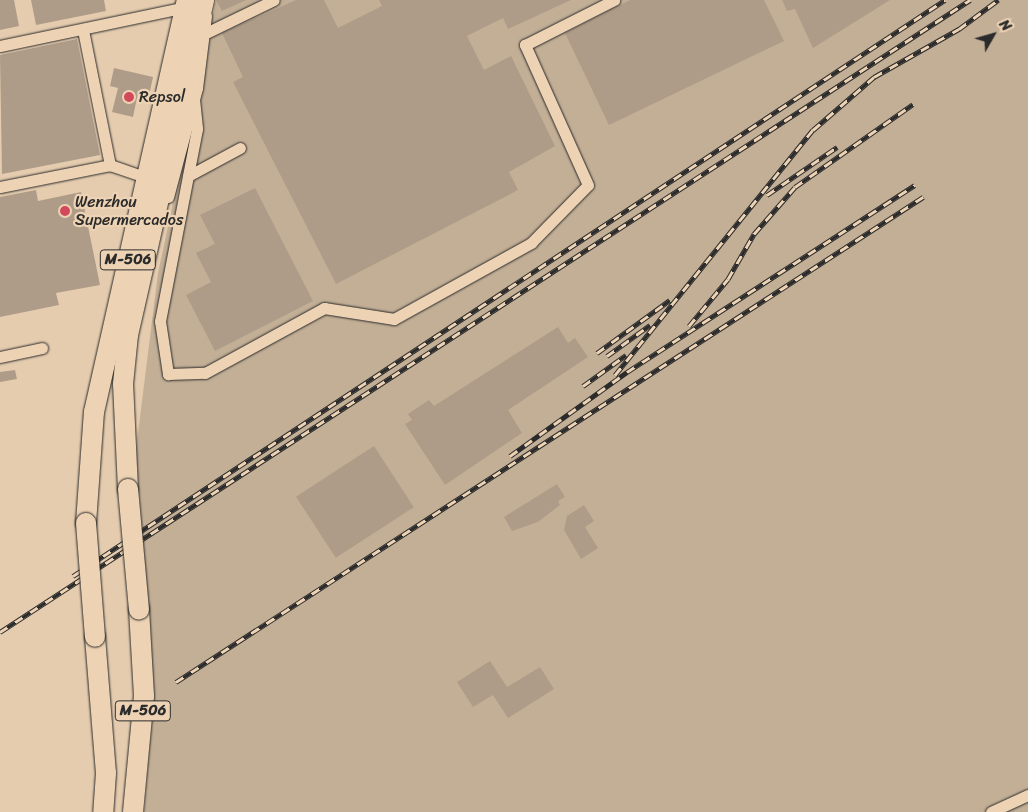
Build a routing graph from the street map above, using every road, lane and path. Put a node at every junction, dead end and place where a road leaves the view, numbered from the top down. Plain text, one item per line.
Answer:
1 (205, 0) edge
2 (274, 0) edge
3 (614, 0) edge
4 (182, 5) edge
5 (84, 30) junction
6 (208, 32) junction
7 (0, 46) edge
8 (194, 99) junction
9 (240, 148) dead end
10 (110, 165) junction
11 (136, 174) dead end
12 (188, 176) junction
13 (0, 187) edge
14 (143, 262) junction
15 (42, 348) dead end
16 (0, 357) edge
17 (1028, 795) edge
18 (102, 812) edge
19 (134, 812) edge
20 (991, 812) edge

1 - 6 street
1 - 14 highway, M-506
2 - 6 street
3 - 12 street
4 - 5 street
4 - 18 highway, M-506, bridge
5 - 7 street
5 - 10 street
6 - 8 street
8 - 12 street
8 - 14 street
9 - 12 street
10 - 11 street
10 - 13 street
14 - 19 highway, M-506, bridge
15 - 16 street
17 - 20 street

